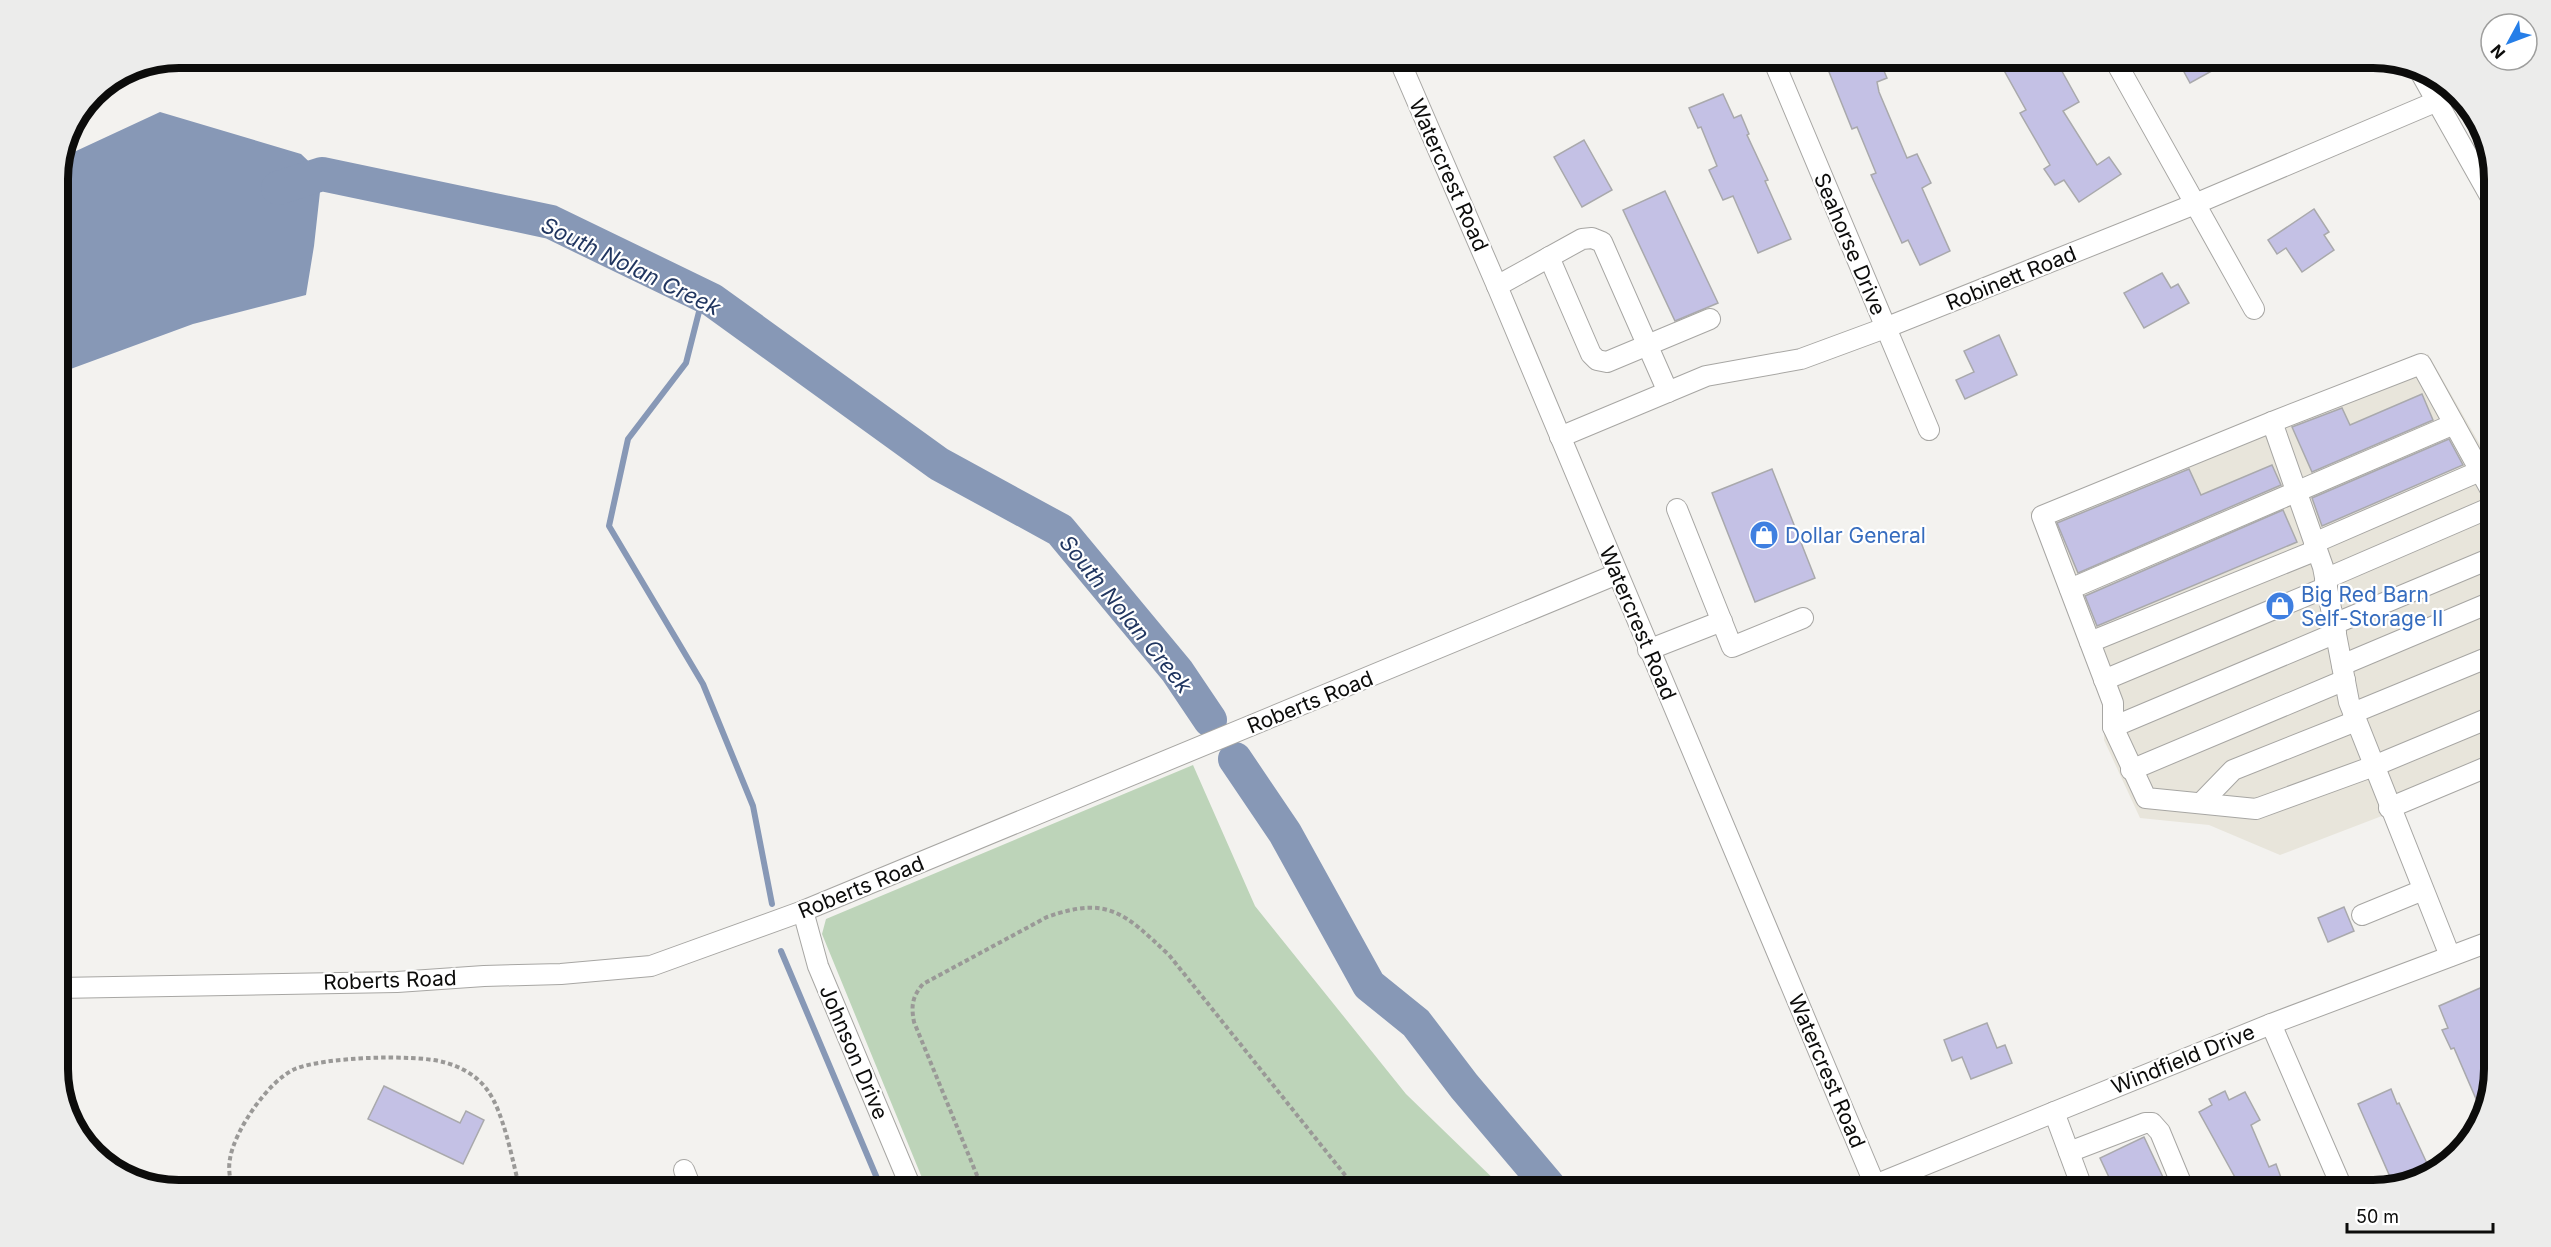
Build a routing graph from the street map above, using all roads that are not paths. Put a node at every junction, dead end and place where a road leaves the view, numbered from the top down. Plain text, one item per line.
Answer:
1 (1403, 68) edge
2 (1777, 68) edge
3 (2119, 68) edge
4 (2446, 98) edge
5 (2483, 179) edge
6 (2195, 204) junction
7 (1549, 257) junction
8 (1497, 286) junction
9 (2253, 309) dead end
10 (1710, 320) dead end
11 (1885, 328) junction
12 (1648, 345) junction
13 (1668, 392) junction
14 (2272, 422) junction
15 (2454, 424) junction
16 (1929, 430) dead end
17 (1560, 437) junction
18 (2480, 471) junction
19 (2483, 477) edge
20 (2296, 494) junction
21 (1677, 509) dead end
22 (2483, 511) edge
23 (2316, 547) junction
24 (2483, 562) edge
25 (1617, 574) junction
26 (2326, 583) junction
27 (2070, 589) junction
28 (2483, 606) edge
29 (1803, 618) dead end
30 (1722, 621) junction
31 (2335, 629) junction
32 (2090, 642) junction
33 (1648, 650) junction
34 (2484, 660) edge
35 (2343, 673) junction
36 (2104, 680) junction
37 (2355, 717) junction
38 (2484, 720) edge
39 (2113, 728) junction
40 (2374, 766) junction
41 (2484, 768) edge
42 (2132, 770) junction
43 (2201, 803) junction
44 (2389, 808) junction
45 (2423, 890) junction
46 (803, 911) junction
47 (2362, 915) dead end
48 (2484, 944) edge
49 (2450, 956) junction
50 (68, 988) edge
51 (2271, 1023) junction
52 (2054, 1112) junction
53 (2069, 1152) junction
54 (684, 1170) dead end
55 (688, 1180) edge
56 (908, 1180) edge
57 (1873, 1180) edge
58 (1895, 1180) edge
59 (2079, 1180) edge
60 (2180, 1180) edge
61 (2339, 1180) edge

1 - 8 street, Watercrest Road
2 - 11 street, Seahorse Drive
3 - 6 street
4 - 5 street
4 - 6 street, Robinett Road
6 - 9 street
6 - 11 street, Robinett Road
7 - 8 street
7 - 12 street
7 - 12 street
8 - 17 street, Watercrest Road
10 - 12 street
11 - 13 street, Robinett Road
11 - 16 street, Seahorse Drive
12 - 13 street
13 - 17 street, Robinett Road
14 - 15 street
14 - 20 street
14 - 27 street
15 - 18 street
15 - 20 street
17 - 25 street, Watercrest Road
18 - 19 street
18 - 23 street
20 - 23 street
20 - 27 street
21 - 30 street
22 - 26 street
23 - 26 street
23 - 32 street
24 - 31 street
25 - 33 street, Watercrest Road
25 - 46 street, Roberts Road
26 - 31 street
26 - 36 street
27 - 32 street
28 - 35 street
29 - 30 street
30 - 33 street
31 - 35 street
31 - 39 street
32 - 36 street
33 - 57 street, Watercrest Road
34 - 37 street
35 - 37 street
35 - 42 street
36 - 39 street
37 - 40 street
37 - 43 street
38 - 40 street
39 - 42 street
40 - 43 street
40 - 44 street
41 - 44 street
42 - 43 street
44 - 45 street
45 - 47 street
45 - 49 street
46 - 50 street, Roberts Road
46 - 56 street, Johnson Drive
48 - 49 street, Windfield Drive
49 - 51 street, Windfield Drive
51 - 52 street, Windfield Drive
51 - 61 street
52 - 53 street
52 - 58 street, Windfield Drive
53 - 59 street
53 - 60 street
54 - 55 street

